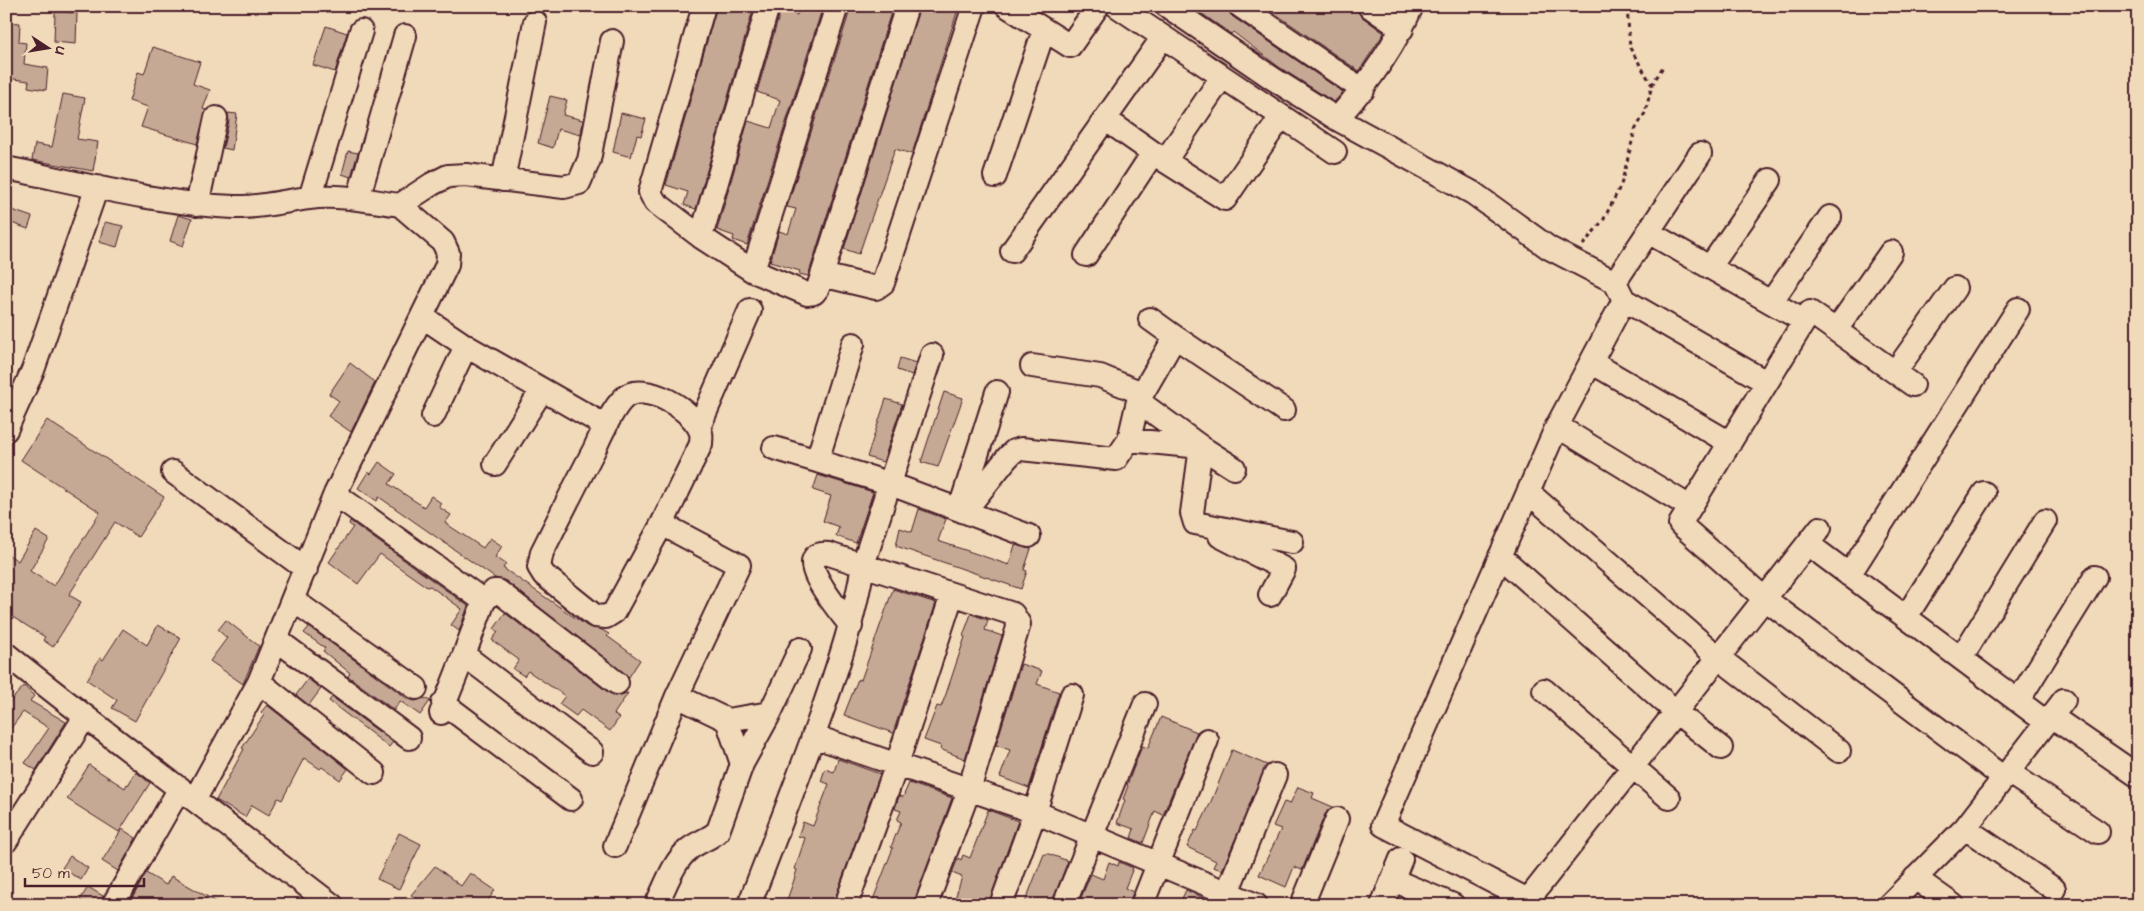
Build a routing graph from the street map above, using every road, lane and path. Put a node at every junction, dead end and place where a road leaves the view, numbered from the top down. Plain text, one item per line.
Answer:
1 (704, 6) edge
2 (768, 6) edge
3 (837, 6) edge
4 (907, 6) edge
5 (974, 6) edge
6 (1007, 6) edge
7 (1098, 6) edge
8 (1116, 6) edge
9 (1167, 6) edge
10 (1240, 6) edge
11 (1369, 6) edge
12 (1412, 6) edge
13 (1627, 6) edge
14 (535, 22) dead end
15 (1402, 29) junction
16 (361, 30) dead end
17 (1044, 30) junction
18 (405, 36) dead end
19 (1163, 37) junction
20 (612, 41) dead end
21 (1664, 65) dead end
22 (1222, 77) junction
23 (1652, 85) junction
24 (1363, 90) junction
25 (1281, 117) junction
26 (216, 118) dead end
27 (1105, 119) junction
28 (1338, 120) junction
29 (1334, 152) dead end
30 (1700, 154) dead end
31 (1159, 157) junction
32 (6, 168) edge
33 (995, 176) dead end
34 (503, 180) junction
35 (1770, 180) dead end
36 (96, 187) junction
37 (310, 198) junction
38 (358, 199) junction
39 (197, 204) junction
40 (400, 205) junction
41 (1830, 217) dead end
42 (1648, 232) junction
43 (701, 238) junction
44 (1012, 251) dead end
45 (1891, 252) dead end
46 (1086, 255) dead end
47 (1572, 259) junction
48 (1710, 267) junction
49 (753, 271) junction
50 (822, 276) junction
51 (1955, 288) dead end
52 (1620, 291) junction
53 (1771, 302) junction
54 (2018, 309) dead end
55 (750, 310) dead end
56 (423, 317) junction
57 (1150, 319) dead end
58 (1804, 321) junction
59 (1836, 330) junction
60 (1175, 336) junction
61 (853, 344) dead end
62 (466, 346) junction
63 (932, 355) dead end
64 (1591, 362) junction
65 (1032, 366) dead end
66 (1894, 372) junction
67 (1766, 382) junction
68 (1913, 385) dead end
69 (542, 390) junction
70 (997, 392) dead end
71 (1140, 397) junction
72 (1284, 410) dead end
73 (433, 416) dead end
74 (606, 426) junction
75 (1557, 426) junction
76 (699, 427) junction
77 (6, 430) edge
78 (1129, 440) junction
79 (1730, 443) junction
80 (1201, 447) junction
81 (774, 448) dead end
82 (817, 461) junction
83 (495, 464) dead end
84 (1234, 468) dead end
85 (996, 470) junction
86 (173, 472) dead end
87 (888, 483) junction
88 (1528, 492) junction
89 (1984, 493) dead end
90 (335, 494) junction
91 (1690, 507) junction
92 (962, 511) junction
93 (2045, 522) dead end
94 (1195, 523) junction
95 (662, 524) junction
96 (1000, 524) junction
97 (1030, 536) dead end
98 (1292, 542) dead end
99 (1500, 556) junction
100 (863, 565) junction
101 (306, 569) junction
102 (1850, 575) junction
103 (2096, 577) dead end
104 (952, 594) junction
105 (1270, 595) dead end
106 (1765, 599) junction
107 (293, 600) junction
108 (484, 601) junction
109 (1906, 617) junction
110 (850, 626) junction
111 (277, 640) junction
112 (800, 649) dead end
113 (6, 654) edge
114 (464, 655) junction
115 (1719, 658) junction
116 (1961, 658) junction
117 (259, 682) junction
118 (617, 683) dead end
119 (416, 688) dead end
120 (1544, 690) dead end
121 (1072, 695) dead end
122 (677, 696) junction
123 (2018, 701) junction
124 (1145, 704) dead end
125 (1676, 712) junction
126 (770, 713) junction
127 (2054, 713) junction
128 (85, 717) junction
129 (727, 720) junction
130 (813, 736) junction
131 (409, 738) dead end
132 (1207, 740) dead end
133 (1721, 748) dead end
134 (1839, 751) dead end
135 (592, 752) dead end
136 (742, 764) junction
137 (896, 764) junction
138 (1633, 767) junction
139 (374, 773) dead end
140 (2006, 774) junction
141 (1275, 775) dead end
142 (2138, 776) edge
143 (969, 790) junction
144 (188, 794) junction
145 (1669, 798) dead end
146 (571, 799) dead end
147 (1035, 812) junction
148 (1337, 819) dead end
149 (1965, 828) junction
150 (2098, 832) dead end
151 (1084, 834) junction
152 (6, 841) edge
153 (615, 846) dead end
154 (1401, 859) dead end
155 (1158, 865) junction
156 (1915, 878) junction
157 (1393, 880) junction
158 (2054, 889) dead end
159 (1225, 899) edge
160 (1530, 902) edge
161 (113, 905) edge
162 (332, 905) edge
163 (656, 905) edge
164 (749, 905) edge
165 (846, 905) edge
166 (926, 905) edge
167 (1001, 905) edge
168 (1064, 905) edge
169 (1142, 905) edge
170 (1256, 905) edge
171 (1302, 905) edge
172 (1382, 905) edge
173 (1453, 905) edge
174 (1889, 905) edge
175 (1953, 905) edge

1 - 43 street
2 - 43 street
3 - 49 street
4 - 50 street
5 - 50 street
6 - 17 street
7 - 17 street
8 - 19 street
9 - 28 street
10 - 24 street
11 - 15 street
12 - 15 street
13 - 23 path
14 - 34 street
15 - 24 street
16 - 37 street
17 - 33 street
18 - 38 street
19 - 22 street
19 - 27 street
20 - 34 street
21 - 23 path
22 - 25 street
22 - 31 street
23 - 47 path
24 - 28 street
25 - 29 street
25 - 31 street
26 - 39 street
27 - 31 street
27 - 44 street
28 - 47 street
30 - 42 street
31 - 46 street
32 - 36 street
34 - 40 street
35 - 48 street
36 - 39 street
36 - 77 street
37 - 38 street
37 - 39 street
38 - 40 street
40 - 56 street
41 - 53 street
42 - 48 street
42 - 52 street
43 - 49 street
45 - 59 street
47 - 52 street
48 - 53 street
49 - 50 street
51 - 66 street
52 - 64 street
52 - 67 street
53 - 58 street
54 - 102 street
55 - 76 street
56 - 62 street
56 - 90 street
57 - 60 street
58 - 59 street
58 - 67 street
59 - 66 street
60 - 71 street
60 - 72 street
61 - 82 street
62 - 69 street
62 - 73 street
63 - 87 street
64 - 75 street
64 - 79 street
65 - 71 street
66 - 68 street
67 - 79 street
69 - 74 street
69 - 83 street
70 - 92 street
71 - 78 street
71 - 80 street
74 - 76 street
74 - 95 street
75 - 88 street
75 - 91 street
76 - 95 street
78 - 80 street
78 - 85 street
79 - 91 street
80 - 84 street
80 - 94 street
81 - 82 street
82 - 87 street
85 - 92 street
85 - 96 street
86 - 101 street
87 - 92 street
87 - 100 street
88 - 99 street
88 - 115 street
89 - 109 street
90 - 101 street
90 - 108 street
91 - 106 street
92 - 96 street
93 - 116 street
94 - 98 street
94 - 105 street
95 - 122 street
96 - 97 street
99 - 125 street
99 - 160 street
100 - 104 street
100 - 110 street
100 - 110 street
101 - 107 street
102 - 106 street
102 - 109 street
103 - 123 street
104 - 137 street
104 - 143 street
106 - 115 street
106 - 140 street
107 - 111 street
107 - 119 street
108 - 114 street
108 - 118 street
109 - 116 street
110 - 130 street
111 - 117 street
111 - 131 street
112 - 126 street
113 - 128 street
114 - 135 street
114 - 146 street
115 - 125 street
115 - 134 street
116 - 123 street
117 - 139 street
117 - 144 street
120 - 138 street
121 - 147 street
122 - 129 street
122 - 153 street
123 - 127 street
124 - 151 street
125 - 133 street
125 - 138 street
126 - 129 street
126 - 136 street
127 - 140 street
127 - 142 street
128 - 144 street
128 - 152 street
129 - 136 street
130 - 137 street
130 - 164 street
132 - 155 street
136 - 163 street
137 - 143 street
137 - 165 street
138 - 145 street
138 - 160 street
140 - 149 street
140 - 150 street
141 - 159 street
143 - 147 street
143 - 166 street
144 - 161 street
144 - 162 street
147 - 151 street
147 - 167 street
148 - 171 street
149 - 156 street
149 - 158 street
151 - 155 street
151 - 168 street
154 - 157 street
155 - 159 street
155 - 169 street
156 - 174 street
156 - 175 street
157 - 172 street
157 - 173 street
159 - 170 street

